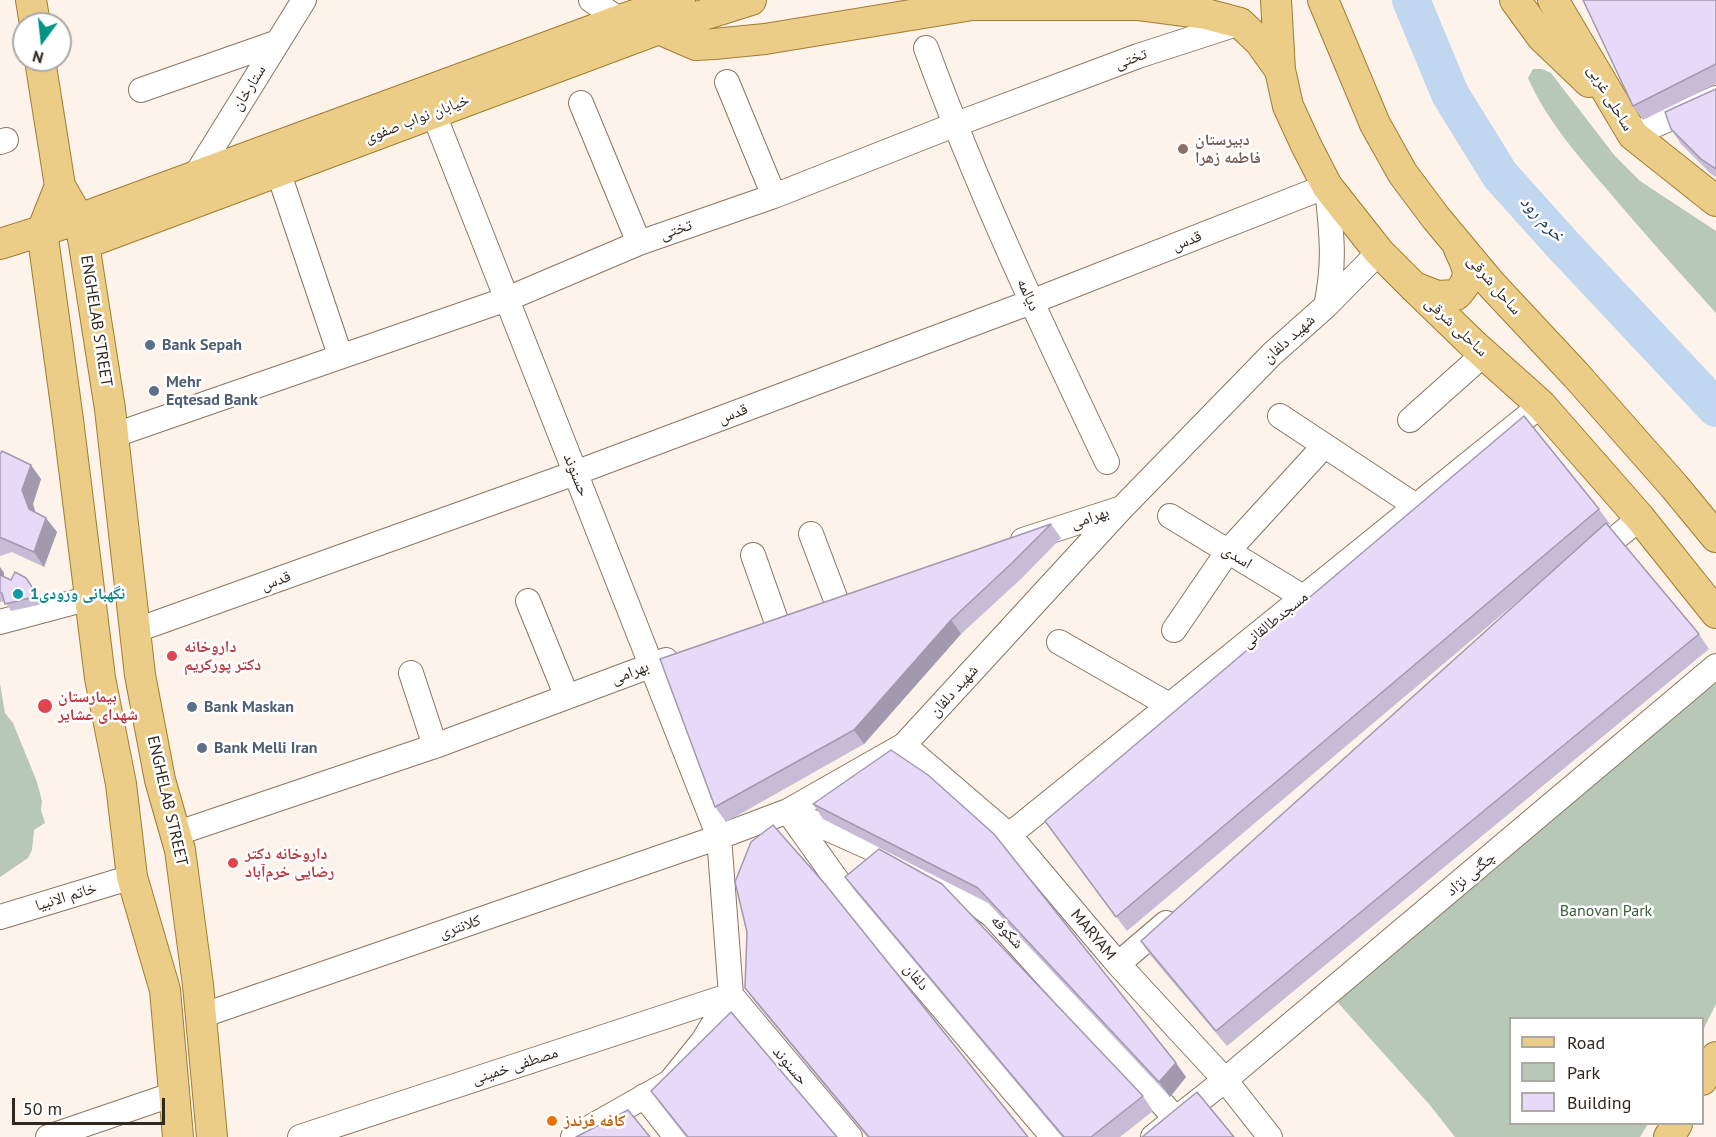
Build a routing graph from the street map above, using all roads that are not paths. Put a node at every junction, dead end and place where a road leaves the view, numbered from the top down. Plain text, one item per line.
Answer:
1 (304, 0) edge
2 (591, 0) edge
3 (680, 0) edge
4 (751, 0) edge
5 (1276, 0) edge
6 (1323, 0) edge
7 (1515, 0) edge
8 (1557, 1) edge
9 (1142, 3) edge
10 (620, 20) junction
11 (1240, 23) junction
12 (659, 29) junction
13 (278, 42) junction
14 (926, 48) dead end
15 (1280, 70) junction
16 (42, 72) edge
17 (727, 81) dead end
18 (141, 90) dead end
19 (1716, 98) edge
20 (581, 103) dead end
21 (1613, 105) junction
22 (433, 112) junction
23 (954, 125) junction
24 (1633, 135) junction
25 (278, 171) junction
26 (195, 176) junction
27 (60, 186) junction
28 (1327, 186) junction
29 (774, 196) junction
30 (1716, 201) edge
31 (42, 231) junction
32 (82, 231) junction
33 (1454, 239) junction
34 (639, 243) junction
35 (0, 244) edge
36 (1379, 252) junction
37 (1414, 287) junction
38 (507, 299) junction
39 (1031, 302) junction
40 (1326, 306) junction
41 (1518, 312) junction
42 (1480, 350) junction
43 (340, 356) junction
44 (1541, 405) junction
45 (1280, 416) dead end
46 (1410, 420) dead end
47 (112, 436) junction
48 (1324, 446) junction
49 (1107, 462) dead end
50 (575, 473) junction
51 (1416, 506) junction
52 (1121, 509) junction
53 (1170, 516) dead end
54 (1640, 518) junction
55 (811, 534) dead end
56 (1716, 537) edge
57 (1007, 545) edge
58 (1227, 551) junction
59 (753, 555) dead end
60 (1580, 568) edge
61 (859, 592) edge
62 (1303, 597) junction
63 (90, 598) junction
64 (528, 601) dead end
65 (1716, 613) edge
66 (796, 615) junction
67 (0, 622) edge
68 (1174, 630) dead end
69 (134, 631) junction
70 (1059, 642) dead end
71 (682, 654) edge
72 (651, 664) junction
73 (1716, 666) edge
74 (411, 673) dead end
75 (567, 697) junction
76 (1169, 705) junction
77 (147, 710) junction
78 (108, 720) junction
79 (904, 745) junction
80 (435, 747) junction
81 (788, 811) junction
82 (175, 834) junction
83 (1009, 835) junction
84 (719, 837) junction
85 (132, 877) junction
86 (1181, 910) edge
87 (0, 917) edge
88 (1118, 964) junction
89 (731, 994) junction
90 (201, 1016) junction
91 (1716, 1057) edge
92 (1704, 1077) edge
93 (1225, 1080) junction
94 (174, 1094) junction
95 (644, 1096) junction
96 (1176, 1119) junction
97 (48, 1137) edge
98 (178, 1137) edge
99 (212, 1137) edge
100 (300, 1137) edge
101 (573, 1137) edge
102 (676, 1137) edge
103 (850, 1137) edge
104 (1053, 1137) edge
105 (1153, 1137) edge
106 (1270, 1137) edge

1 - 13 street, ستارخان
2 - 10 street
3 - 10 main road, خیابان نواب صفوی
4 - 12 main road, خیابان نواب صفوی
5 - 15 main road, ساحلی شرقی
6 - 33 main road, ساحل شرقی
7 - 21 main road
8 - 21 main road, ساحلی غربی
9 - 11 main road
9 - 12 main road
10 - 26 main road, خیابان نواب صفوی
11 - 15 main road
11 - 23 street, تختی
12 - 22 main road, خیابان نواب صفوی
13 - 18 street
13 - 26 street, ستارخان
14 - 23 street, دیالمه
15 - 28 main road, ساحلی شرقی
16 - 27 main road, ENGHELAB STREET
17 - 29 street
19 - 24 street
20 - 34 street
21 - 24 main road, ساحلی غربی
22 - 25 main road, خیابان نواب صفوی
22 - 38 street, حسنوند
23 - 29 street, تختی
23 - 39 street, دیالمه
24 - 30 main road, ساحلی غربی
25 - 32 main road, خیابان نواب صفوی
25 - 43 street
26 - 32 main road, خیابان نواب صفوی
27 - 31 main road
27 - 32 main road, ENGHELAB STREET
28 - 36 main road, ساحلی شرقی
28 - 39 street, قدس
28 - 40 street, شهید دلفان
29 - 34 street, تختی
31 - 32 main road, خیابان نواب صفوی
31 - 35 main road, خیابان نواب صفوی
31 - 63 main road
32 - 47 main road, ENGHELAB STREET
33 - 37 main road
33 - 41 main road, ساحل شرقی
34 - 38 street, تختی
36 - 37 main road, ساحلی شرقی
36 - 40 street
37 - 42 main road, ساحلی شرقی
38 - 43 street, تختی
38 - 50 street, حسنوند
39 - 49 street, دیالمه
39 - 50 street, قدس
40 - 52 street, شهید دلفان
41 - 42 main road
41 - 56 main road, ساحل شرقی
42 - 44 main road, ساحلی شرقی
42 - 46 street
43 - 47 street, تختی
44 - 51 street, مسجدطالقانی
44 - 54 main road, ساحلی شرقی
45 - 48 street
47 - 69 main road, ENGHELAB STREET
48 - 51 street
48 - 58 street
50 - 69 street, قدس
50 - 72 street, حسنوند
51 - 62 street, مسجدطالقانی
52 - 57 street, بهرامی
52 - 79 street, شهید دلفان
53 - 58 street, اسدی
54 - 60 street
54 - 65 main road, ساحلی شرقی
55 - 66 street
58 - 62 street, اسدی
58 - 68 street
59 - 66 street
61 - 66 street
62 - 76 street, مسجدطالقانی
63 - 67 street
63 - 78 main road
64 - 75 street
69 - 77 main road, ENGHELAB STREET
70 - 76 street
71 - 72 street, بهرامی
72 - 75 street, بهرامی
72 - 84 street, حسنوند
73 - 93 street, چگنی نژاد
74 - 80 street
75 - 80 street, بهرامی
76 - 83 street, مسجدطالقانی
77 - 78 main road
77 - 82 main road, ENGHELAB STREET
78 - 85 main road
79 - 81 street, شهید دلفان
79 - 83 street, MARYAM
80 - 82 street, بهرامی
81 - 84 street, شهید دلفان
81 - 96 street, شکوفه
81 - 104 street, دلفان
82 - 90 main road, ENGHELAB STREET
83 - 88 street, MARYAM
84 - 89 street
84 - 90 street, کلانتری
85 - 87 street, خاتم الانبیا
85 - 94 main road
86 - 88 street
88 - 93 street, MARYAM
89 - 95 street
89 - 100 street, مصطفی خمینی
89 - 103 street, حسنوند
90 - 99 main road, ENGHELAB STREET
91 - 92 main road
93 - 96 street, چگنی نژاد
93 - 106 street, MARYAM
94 - 97 street
94 - 98 main road
95 - 101 street
95 - 102 street
96 - 105 street, چگنی نژاد

